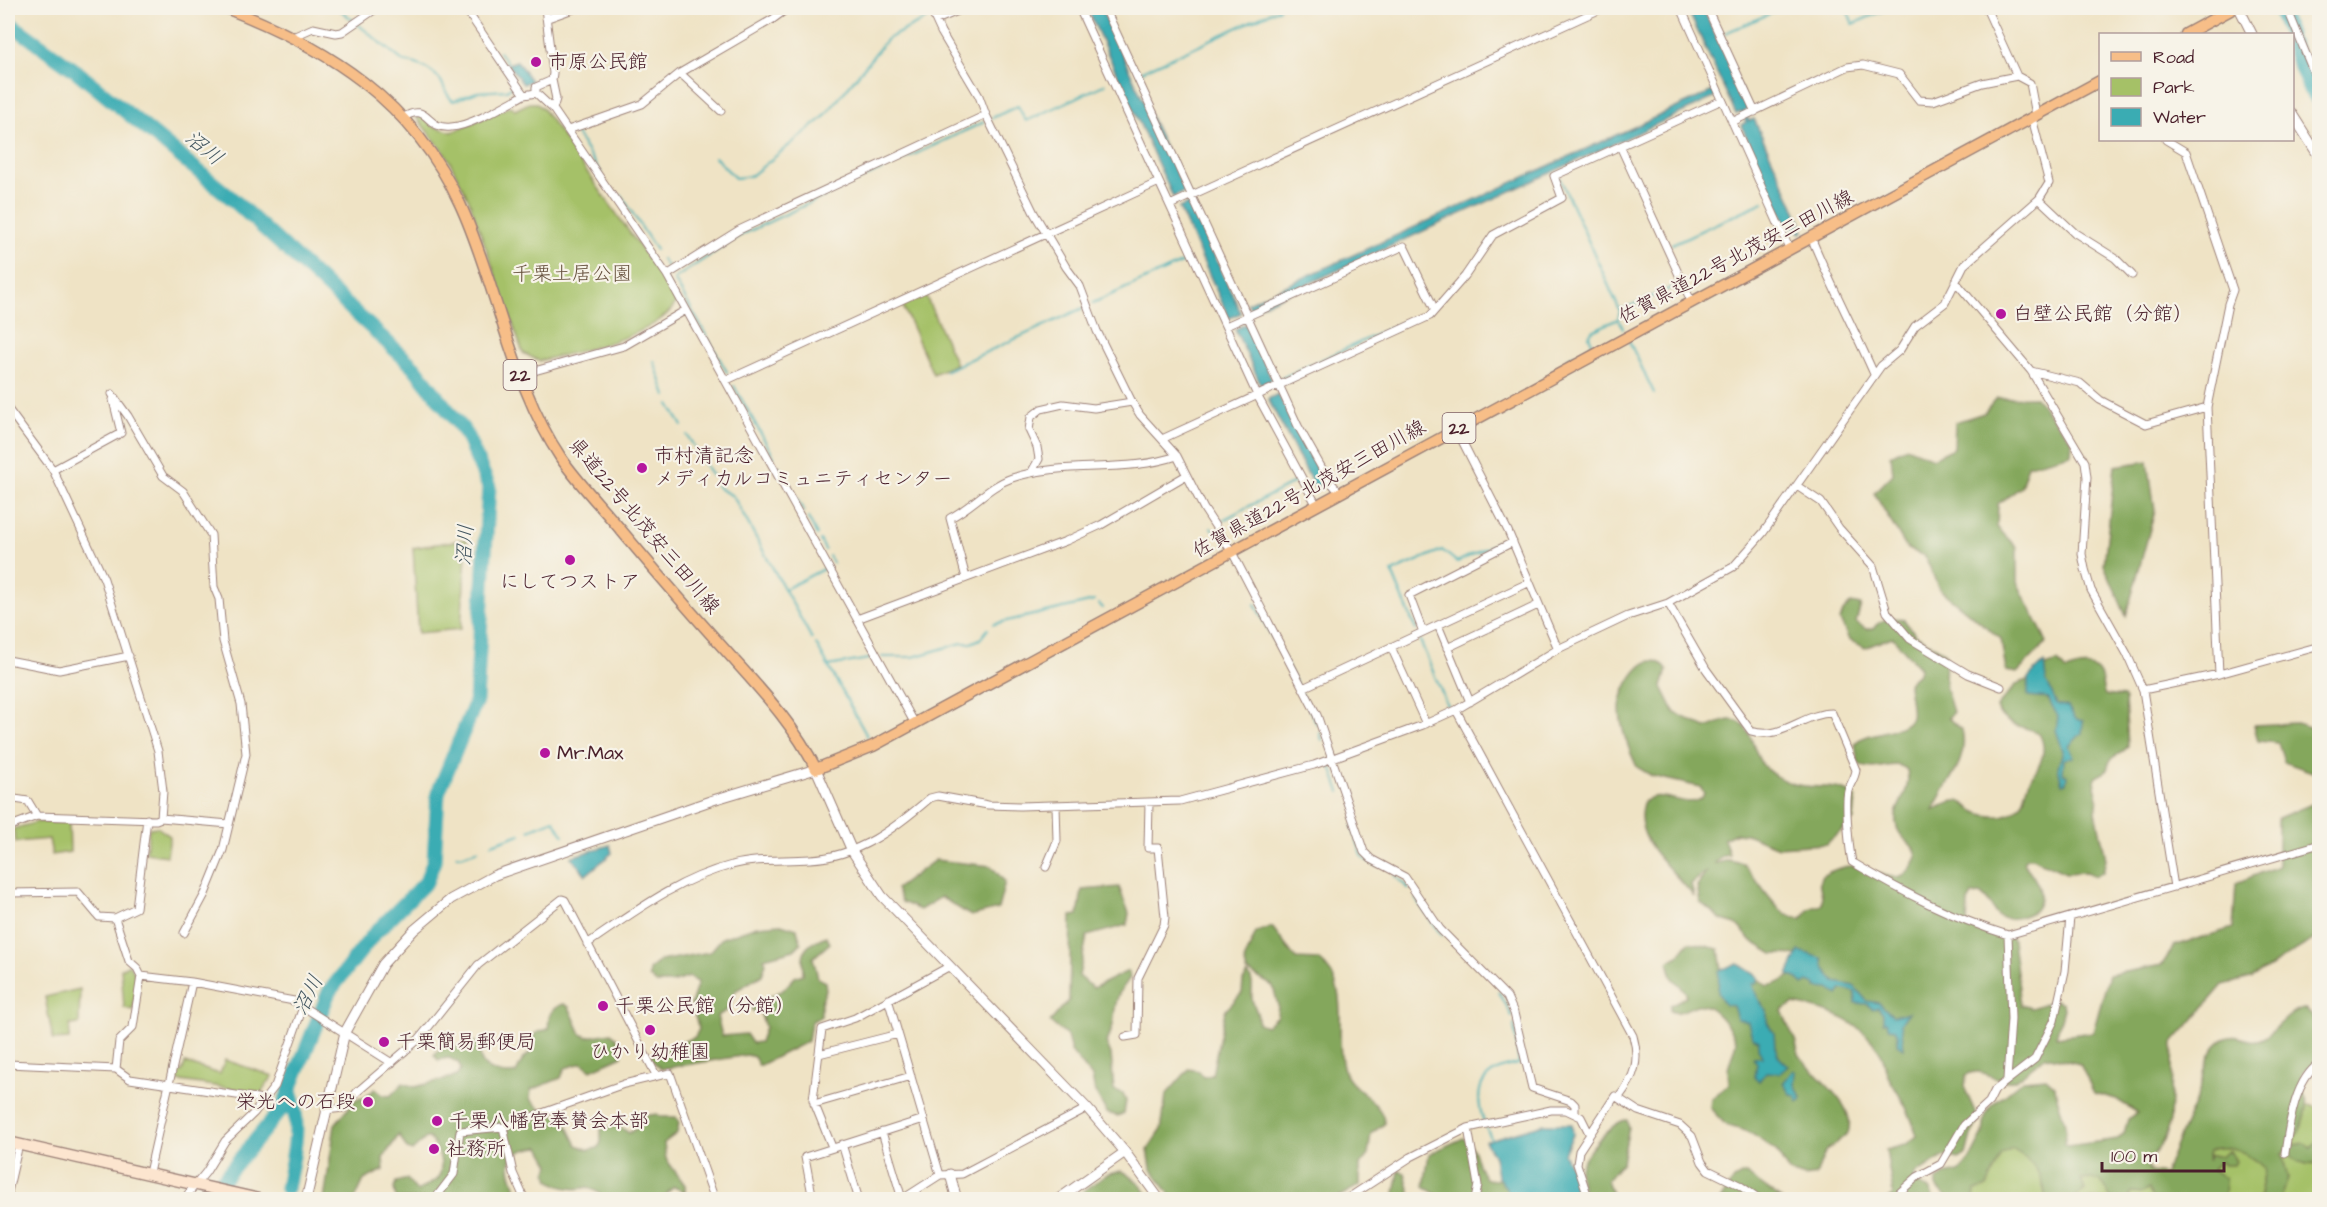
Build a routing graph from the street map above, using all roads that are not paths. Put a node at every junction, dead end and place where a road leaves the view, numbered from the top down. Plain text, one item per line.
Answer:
1 (226, 8) edge
2 (377, 8) edge
3 (465, 8) edge
4 (545, 8) edge
5 (576, 8) edge
6 (788, 8) edge
7 (930, 8) edge
8 (965, 8) edge
9 (1079, 8) edge
10 (1105, 8) edge
11 (1603, 8) edge
12 (1681, 8) edge
13 (1707, 8) edge
14 (1986, 8) edge
15 (2234, 8) edge
16 (2239, 8) edge
17 (2287, 8) edge
18 (548, 18) junction
19 (936, 20) junction
20 (2188, 33) edge
21 (2252, 33) edge
22 (295, 36) junction
23 (680, 73) junction
24 (2017, 76) junction
25 (552, 80) junction
26 (2099, 82) edge
27 (2319, 88) edge
28 (536, 93) junction
29 (524, 95) junction
30 (1722, 100) junction
31 (553, 109) junction
32 (721, 111) dead end
33 (1755, 112) junction
34 (986, 115) junction
35 (2034, 116) junction
36 (2294, 117) edge
37 (402, 118) junction
38 (1732, 122) junction
39 (568, 130) junction
40 (2168, 141) edge
41 (1620, 146) junction
42 (2319, 158) edge
43 (1159, 182) junction
44 (1192, 196) junction
45 (2039, 199) junction
46 (1170, 205) junction
47 (1046, 232) junction
48 (1811, 237) junction
49 (1790, 248) junction
50 (667, 275) junction
51 (2132, 275) dead end
52 (1955, 281) junction
53 (1691, 301) junction
54 (686, 310) junction
55 (1435, 310) junction
56 (1248, 316) junction
57 (1226, 326) junction
58 (2031, 371) junction
59 (1874, 374) junction
60 (520, 375) junction
61 (727, 380) junction
62 (1279, 385) junction
63 (1257, 395) junction
64 (1132, 402) junction
65 (2207, 407) junction
66 (8, 409) edge
67 (1456, 429) junction
68 (1162, 439) junction
69 (1177, 456) junction
70 (53, 470) junction
71 (1031, 473) junction
72 (1185, 476) junction
73 (1797, 486) junction
74 (1340, 493) junction
75 (1317, 506) junction
76 (1513, 542) junction
77 (1232, 552) junction
78 (966, 578) junction
79 (1528, 583) junction
80 (1668, 603) junction
81 (1538, 606) junction
82 (858, 619) junction
83 (1438, 625) junction
84 (1423, 632) junction
85 (2319, 645) edge
86 (1391, 647) junction
87 (1447, 648) junction
88 (1558, 649) junction
89 (129, 656) junction
90 (8, 660) edge
91 (2219, 674) junction
92 (2001, 687) dead end
93 (1303, 688) junction
94 (2143, 690) junction
95 (1470, 702) junction
96 (1456, 710) junction
97 (915, 724) junction
98 (1426, 724) junction
99 (1332, 758) junction
100 (816, 769) junction
101 (8, 798) edge
102 (1149, 803) junction
103 (1056, 805) junction
104 (37, 816) junction
105 (161, 818) junction
106 (147, 819) junction
107 (229, 824) junction
108 (8, 827) edge
109 (2319, 844) edge
110 (852, 851) junction
111 (1046, 867) dead end
112 (2174, 887) junction
113 (8, 893) edge
114 (2070, 917) junction
115 (115, 918) junction
116 (184, 933) dead end
117 (2008, 935) junction
118 (587, 944) junction
119 (950, 966) junction
120 (141, 976) junction
121 (192, 982) junction
122 (888, 999) junction
123 (306, 1009) junction
124 (345, 1032) junction
125 (898, 1034) junction
126 (1125, 1037) dead end
127 (819, 1054) junction
128 (392, 1063) junction
129 (2319, 1063) edge
130 (8, 1064) edge
131 (116, 1069) junction
132 (656, 1075) junction
133 (911, 1076) junction
134 (2007, 1079) junction
135 (168, 1085) junction
136 (1619, 1096) junction
137 (263, 1099) junction
138 (814, 1104) junction
139 (1087, 1108) junction
140 (325, 1110) junction
141 (1575, 1112) junction
142 (924, 1119) junction
143 (503, 1127) junction
144 (1468, 1128) junction
145 (882, 1132) junction
146 (1589, 1133) junction
147 (13, 1143) edge
148 (842, 1144) junction
149 (832, 1147) junction
150 (1125, 1152) junction
151 (2284, 1154) dead end
152 (149, 1173) junction
153 (945, 1174) junction
154 (199, 1185) junction
155 (8, 1195) edge
156 (902, 1199) edge
157 (19, 1200) edge
158 (183, 1200) edge
159 (263, 1200) edge
160 (306, 1200) edge
161 (434, 1200) edge
162 (525, 1200) edge
163 (715, 1200) edge
164 (813, 1200) edge
165 (859, 1200) edge
166 (957, 1200) edge
167 (1057, 1200) edge
168 (1160, 1200) edge
169 (1345, 1200) edge
170 (1475, 1200) edge
171 (1589, 1200) edge
172 (1761, 1200) edge
173 (1895, 1200) edge

1 - 22 main road, 県道22号北茂安三田川線 / 22
2 - 22 street
3 - 29 street
4 - 18 street
5 - 18 street
6 - 23 street
7 - 19 street
8 - 19 street
9 - 43 street
10 - 44 street
11 - 44 street
12 - 30 street
13 - 33 street
14 - 24 street
15 - 20 main road
16 - 21 street
17 - 27 street
18 - 25 street
19 - 34 street
22 - 37 main road, 県道22号北茂安三田川線 / 22
23 - 32 street
23 - 39 street
24 - 33 street
24 - 35 street
25 - 28 street
25 - 31 street
26 - 35 main road, 佐賀県道22号北茂安三田川線 / 22
28 - 29 street
28 - 31 street
29 - 37 street
30 - 38 street
30 - 41 street
31 - 39 street
33 - 38 street
34 - 47 street
34 - 50 street
35 - 45 street
35 - 48 main road, 佐賀県道22号北茂安三田川線 / 22
36 - 42 street
37 - 60 main road, 県道22号北茂安三田川線 / 22
38 - 49 street
39 - 50 street
40 - 65 street
41 - 53 street
41 - 55 street
43 - 46 street
43 - 47 street
44 - 46 street
44 - 56 street
45 - 51 street
45 - 52 street
46 - 57 street
47 - 61 street
47 - 64 street
48 - 49 main road, 佐賀県道22号北茂安三田川線 / 22
48 - 59 street
49 - 53 main road, 佐賀県道22号北茂安三田川線 / 22
50 - 54 street
52 - 58 street
52 - 59 street
53 - 67 main road, 佐賀県道22号北茂安三田川線 / 22
54 - 60 street
54 - 61 street
55 - 56 street
55 - 62 street
56 - 57 street
56 - 62 street
57 - 63 street
58 - 65 street
58 - 94 street
59 - 73 street
60 - 100 main road, 県道22号北茂安三田川線 / 22
61 - 82 street
62 - 63 street
62 - 74 street
63 - 68 street
63 - 75 street
64 - 68 street
64 - 71 street
65 - 91 street
66 - 70 street
67 - 74 main road, 佐賀県道22号北茂安三田川線 / 22
67 - 76 street
68 - 69 street
69 - 71 street
69 - 72 street
70 - 89 street
70 - 107 street
71 - 78 street
72 - 77 street
72 - 78 street
73 - 80 street
73 - 92 street
74 - 75 main road, 佐賀県道22号北茂安三田川線 / 22
75 - 77 main road, 佐賀県道22号北茂安三田川線 / 22
76 - 79 street
76 - 84 street
77 - 93 street
77 - 97 main road, 佐賀県道22号北茂安三田川線 / 22
78 - 82 street
79 - 81 street
79 - 83 street
80 - 88 street
80 - 117 street
81 - 87 street
81 - 88 street
82 - 97 street
83 - 84 street
83 - 87 street
84 - 86 street
85 - 91 street
86 - 93 street
86 - 98 street
87 - 95 street
88 - 95 street
89 - 90 street
89 - 105 street
91 - 94 street
93 - 99 street
94 - 112 street
95 - 96 street
96 - 98 street
96 - 136 street
97 - 100 main road, 佐賀県道22号北茂安三田川線 / 22
98 - 99 street
99 - 102 street
99 - 141 street
100 - 110 street
100 - 124 street
101 - 104 street
102 - 103 street
102 - 126 street
103 - 110 street
103 - 111 street
104 - 106 street
104 - 108 street
105 - 106 street
105 - 107 street
106 - 115 street
107 - 116 street
109 - 112 street
110 - 118 street
110 - 119 street
112 - 114 street
113 - 115 street
114 - 117 street
114 - 134 street
115 - 120 street
117 - 134 street
118 - 128 street
118 - 132 street
119 - 122 street
119 - 139 street
120 - 121 street
120 - 131 street
121 - 123 street
121 - 135 street
122 - 125 street
122 - 127 street
123 - 124 street
123 - 137 street
124 - 128 street
124 - 140 street
125 - 127 street
125 - 133 street
127 - 138 street
128 - 140 street
129 - 151 street
130 - 131 street
131 - 135 street
132 - 143 street
132 - 163 street
133 - 138 street
133 - 142 street
134 - 173 street
135 - 137 street
135 - 152 street
136 - 146 street
136 - 172 street
137 - 154 street
138 - 149 street
139 - 150 street
139 - 153 street
140 - 160 street
141 - 144 street
141 - 146 street
142 - 145 street
142 - 153 street
143 - 161 street
143 - 162 street
144 - 169 street
144 - 170 street
145 - 148 street
145 - 156 street
146 - 171 street
147 - 152 main road
147 - 155 street
148 - 149 street
148 - 165 street
149 - 164 street
150 - 167 street
150 - 168 street
152 - 154 main road
153 - 156 street
153 - 166 street
154 - 158 street
154 - 159 main road
155 - 157 street

